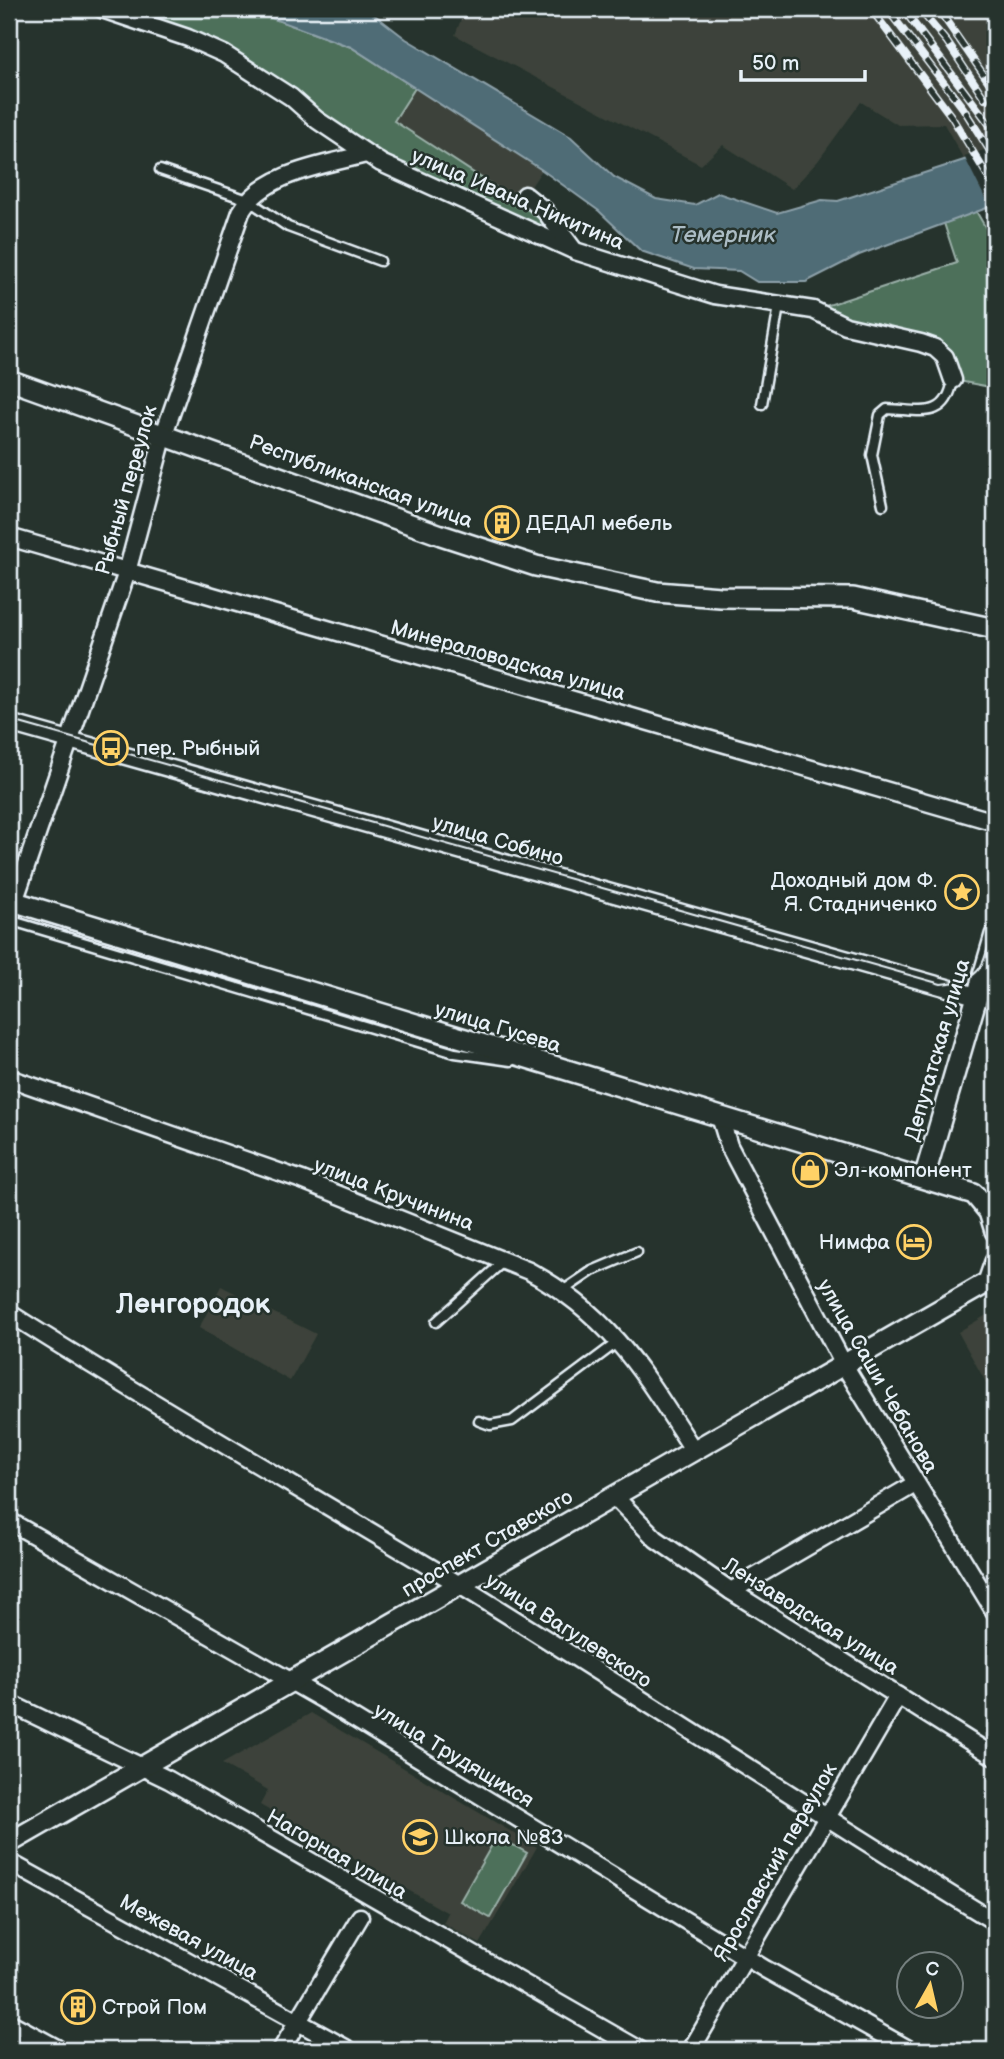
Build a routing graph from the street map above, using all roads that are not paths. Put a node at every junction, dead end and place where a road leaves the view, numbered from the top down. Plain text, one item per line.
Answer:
1 (102, 9) edge
2 (366, 154) junction
3 (160, 170) dead end
4 (526, 195) dead end
5 (248, 200) junction
6 (575, 251) junction
7 (380, 261) dead end
8 (779, 306) junction
9 (9, 380) edge
10 (953, 380) joint
11 (762, 404) dead end
12 (164, 434) junction
13 (883, 505) dead end
14 (9, 537) edge
15 (127, 572) junction
16 (995, 629) edge
17 (9, 723) edge
18 (68, 740) junction
19 (995, 822) edge
20 (10, 909) edge
21 (995, 935) edge
22 (976, 996) junction
23 (9, 1078) edge
24 (720, 1117) junction
25 (924, 1178) junction
26 (974, 1194) junction
27 (995, 1201) edge
28 (995, 1231) edge
29 (637, 1252) dead end
30 (505, 1260) junction
31 (995, 1262) edge
32 (992, 1280) edge
33 (564, 1290) junction
34 (9, 1313) edge
35 (436, 1322) dead end
36 (619, 1341) junction
37 (844, 1365) junction
38 (479, 1421) dead end
39 (694, 1451) junction
40 (915, 1484) junction
41 (615, 1497) junction
42 (9, 1521) edge
43 (459, 1585) junction
44 (731, 1591) junction
45 (995, 1612) edge
46 (292, 1682) junction
47 (898, 1696) junction
48 (9, 1703) edge
49 (995, 1757) edge
50 (144, 1766) junction
51 (824, 1819) junction
52 (9, 1843) edge
53 (9, 1862) edge
54 (360, 1917) dead end
55 (995, 1922) edge
56 (744, 1956) junction
57 (298, 2022) junction
58 (9, 2025) edge
59 (55, 2050) edge
60 (281, 2050) edge
61 (349, 2050) edge
62 (640, 2050) edge
63 (691, 2050) edge
64 (910, 2050) edge

1 - 2 street, улица Ивана Никитина
2 - 5 street
2 - 6 street, улица Ивана Никитина
3 - 5 lane
4 - 6 street
5 - 7 lane
5 - 12 street, Рыбный переулок
6 - 8 street, улица Ивана Никитина
8 - 10 street, улица Ивана Никитина
8 - 11 lane
9 - 12 street, Республиканская улица
10 - 13 lane, улица Ивана Никитина
12 - 15 street, Рыбный переулок
12 - 16 street, Республиканская улица
14 - 15 street, Минераловодская улица
15 - 18 street, Рыбный переулок
15 - 19 street, Минераловодская улица
17 - 18 street, улица Собино
18 - 20 street, Рыбный переулок
18 - 22 street, улица Собино
20 - 24 street, улица Гусева
21 - 22 street, Депутатская улица
22 - 25 street, Депутатская улица
23 - 30 street, улица Кручинина
24 - 25 street, улица Гусева
24 - 37 street, улица Саши Чебанова
25 - 26 street, улица Гусева
26 - 27 street, улица Гусева
26 - 28 street
29 - 33 lane
30 - 33 street, улица Кручинина
30 - 35 lane
31 - 32 street
32 - 37 street, проспект Ставского
33 - 36 street, улица Кручинина
34 - 43 street, улица Вагулевского
36 - 38 lane
36 - 39 street, улица Кручинина
37 - 39 street, проспект Ставского
37 - 40 street, улица Саши Чебанова
39 - 41 street, проспект Ставского
40 - 44 street
40 - 45 street, улица Саши Чебанова
41 - 43 street, проспект Ставского
41 - 44 street, Лензаводская улица
42 - 46 street, улица Трудящихся
43 - 46 street, проспект Ставского
43 - 51 street, улица Вагулевского
44 - 47 street, Лензаводская улица
46 - 50 street, проспект Ставского
46 - 56 street, улица Трудящихся
47 - 49 street, Лензаводская улица
47 - 51 street, Ярославский переулок
48 - 50 street, Нагорная улица
50 - 52 street, проспект Ставского
50 - 62 street, Нагорная улица
51 - 55 street, улица Вагулевского
51 - 56 street, Ярославский переулок
53 - 57 street, Межевая улица
54 - 57 street
56 - 63 street, Ярославский переулок
56 - 64 street, улица Трудящихся
57 - 60 street
57 - 61 street, Межевая улица
58 - 59 main road

